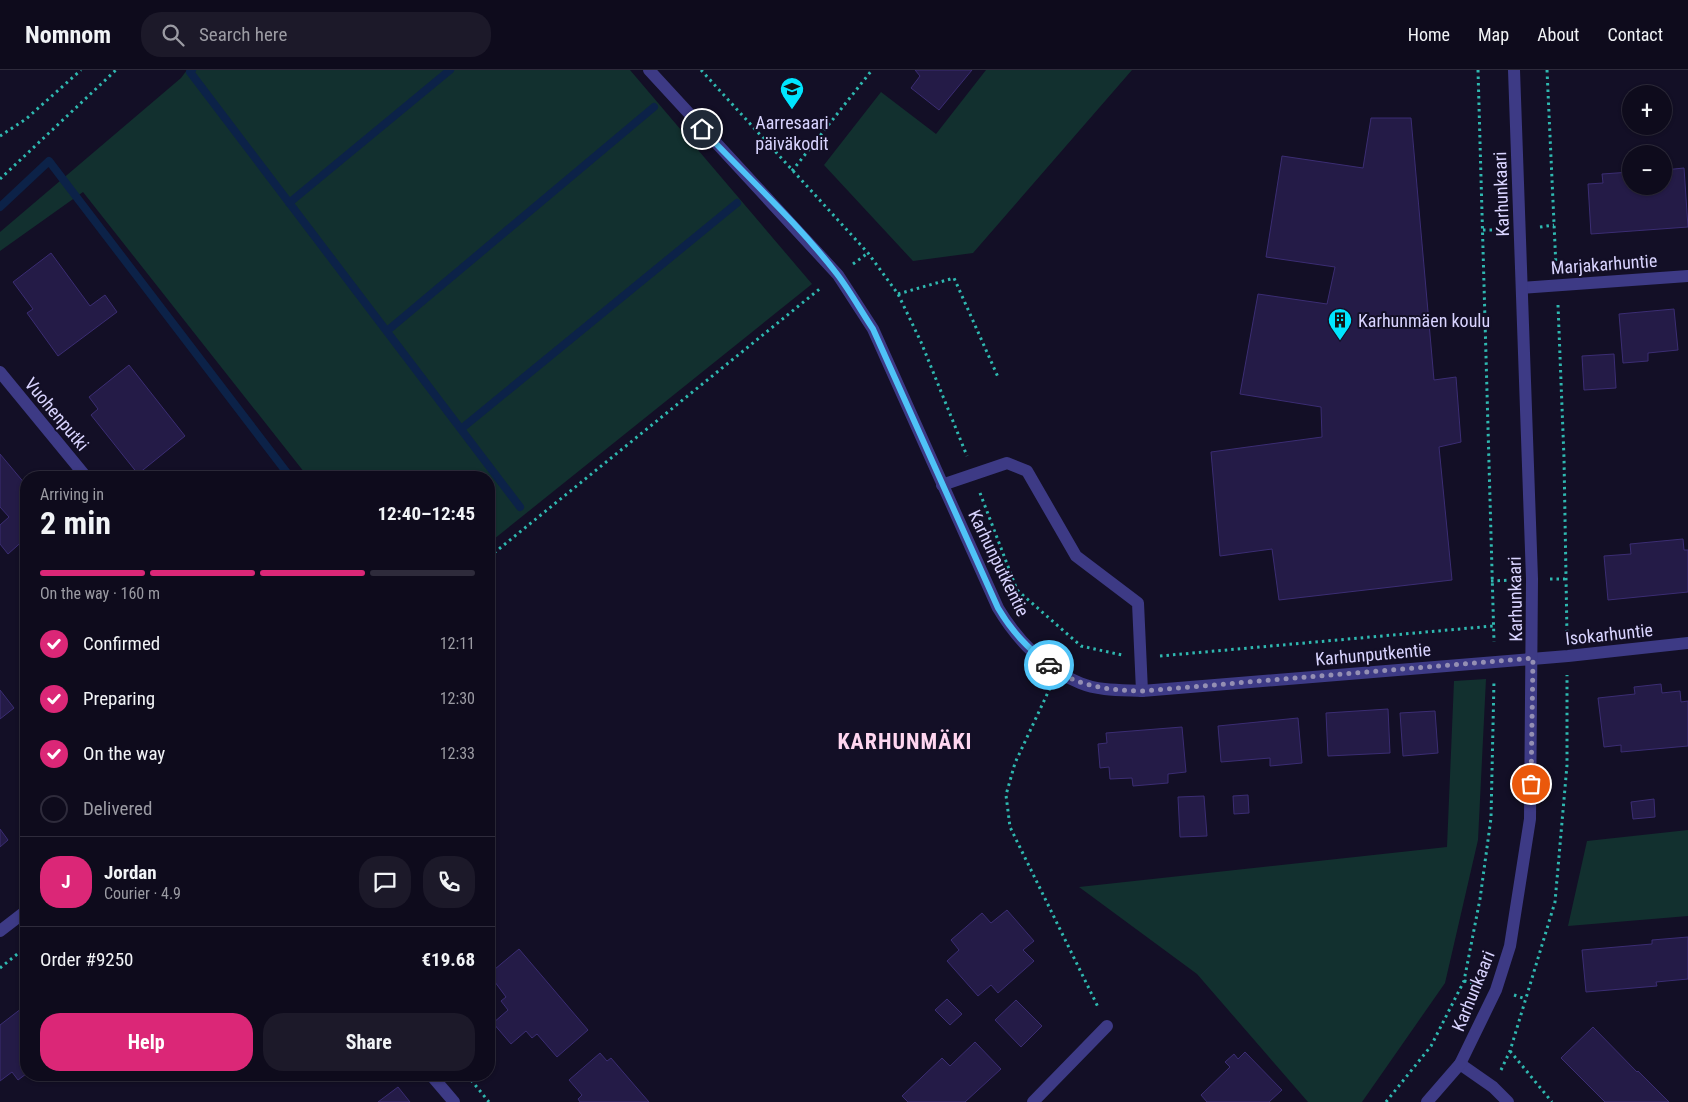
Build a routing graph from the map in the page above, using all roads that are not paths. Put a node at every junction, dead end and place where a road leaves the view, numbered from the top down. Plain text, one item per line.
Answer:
1 (649, 70) edge
2 (1514, 70) edge
3 (1688, 276) edge
4 (1522, 288) junction
5 (0, 372) edge
6 (81, 471) edge
7 (942, 485) junction
8 (1688, 643) edge
9 (1533, 658) junction
10 (1142, 691) junction
11 (20, 916) edge
12 (0, 931) edge
13 (1108, 1026) road end
14 (1460, 1064) junction
15 (437, 1081) edge
16 (454, 1102) edge
17 (1033, 1102) edge
18 (1427, 1102) edge
19 (1508, 1102) edge

1 - 7 street, Karhunputkentie
2 - 4 street, Karhunkaari
3 - 4 street, Marjakarhuntie
4 - 9 street, Karhunkaari
5 - 6 street, Vuohenputki
7 - 10 street, Karhunputkentie
7 - 10 street
8 - 9 street, Isokarhuntie
9 - 10 street, Karhunputkentie
9 - 14 street, Karhunkaari
11 - 12 street
13 - 17 street
14 - 18 street, Karhunkaari
14 - 19 street
15 - 16 street

